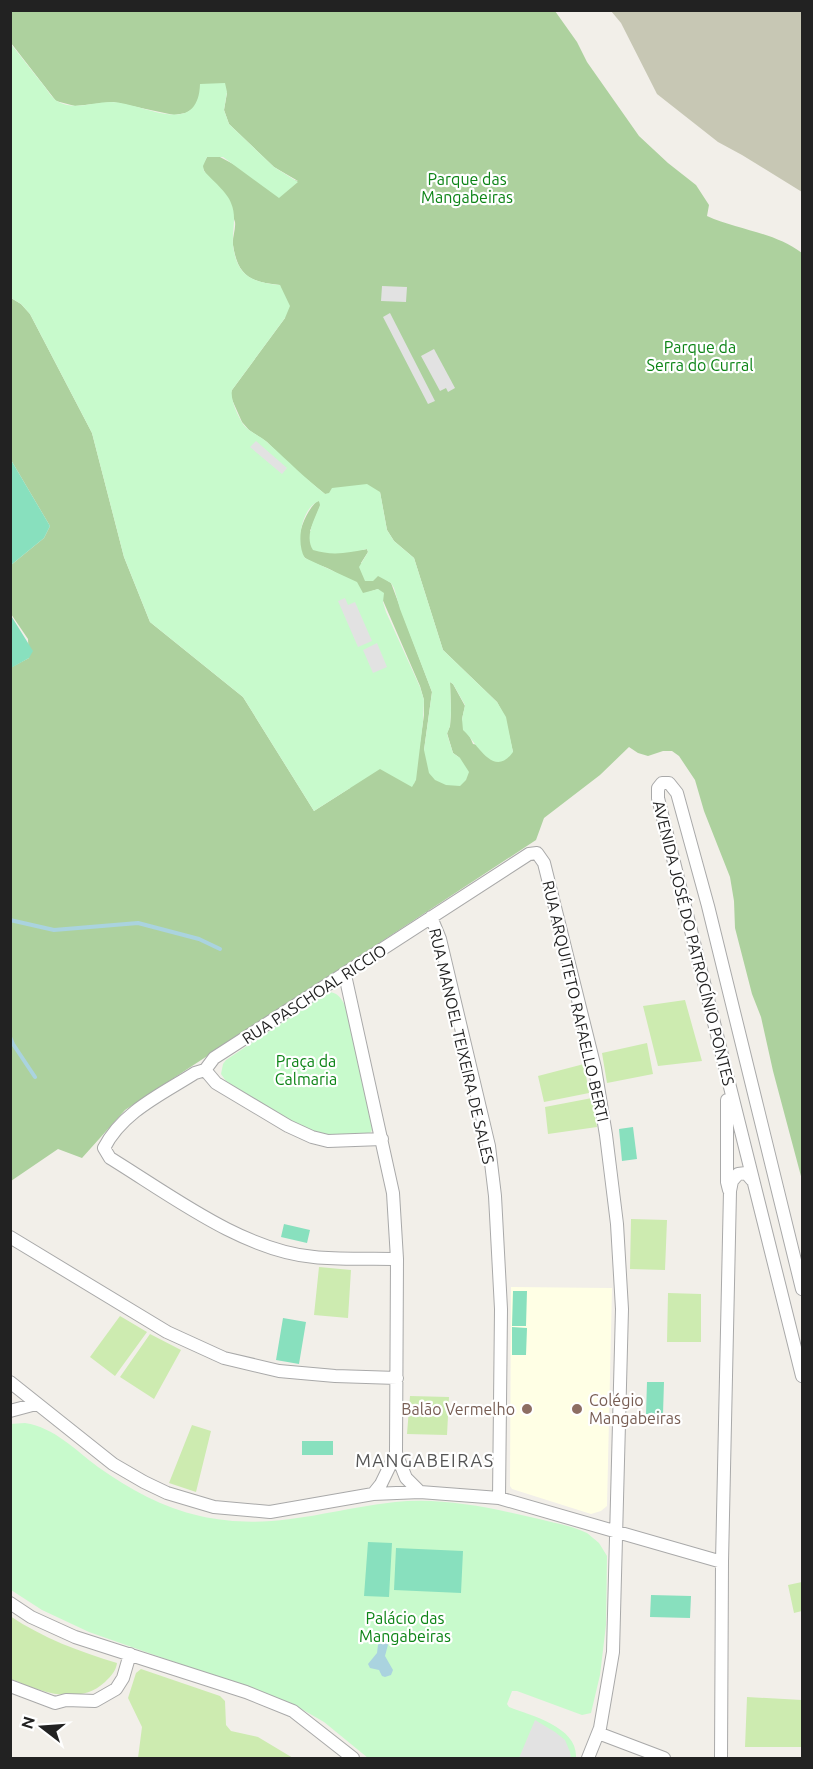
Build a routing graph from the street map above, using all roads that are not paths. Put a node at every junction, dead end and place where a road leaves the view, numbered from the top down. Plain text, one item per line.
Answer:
1 (537, 853) joint
2 (432, 917) junction
3 (345, 975) junction
4 (206, 1070) junction
5 (728, 1080) junction
6 (382, 1139) junction
7 (752, 1180) junction
8 (730, 1191) junction
9 (10, 1237) edge
10 (397, 1259) junction
11 (802, 1289) edge
12 (802, 1376) edge
13 (397, 1378) junction
14 (10, 1382) edge
15 (36, 1404) junction
16 (10, 1411) edge
17 (396, 1453) junction
18 (420, 1492) junction
19 (373, 1494) junction
20 (499, 1498) junction
21 (616, 1533) junction
22 (722, 1562) junction
23 (10, 1603) edge
24 (130, 1654) junction
25 (10, 1686) edge
26 (598, 1733) junction
27 (353, 1758) edge
28 (588, 1758) edge
29 (664, 1758) edge
30 (721, 1758) edge

1 - 2 street, RUA PASCHOAL RICCIO
1 - 21 street, RUA ARQUITETO RAFAELLO BERTI
2 - 3 street, RUA PASCHOAL RICCIO
2 - 20 street, RUA MANOEL TEIXEIRA DE SALES
3 - 4 street, RUA PASCHOAL RICCIO
3 - 6 street
4 - 6 street
4 - 10 street, RUA PASCHOAL RICCIO
5 - 7 street, AVENIDA JOSÉ DO PATROCÍNIO PONTES
5 - 8 street
5 - 11 street, AVENIDA JOSÉ DO PATROCÍNIO PONTES
6 - 10 street
7 - 8 street
7 - 12 street, AVENIDA JOSÉ DO PATROCÍNIO PONTES
8 - 22 street
9 - 13 street
10 - 13 street
13 - 17 street
14 - 15 street
15 - 16 street
15 - 19 street
17 - 18 street
17 - 19 street
18 - 19 street
18 - 20 street
20 - 21 street
21 - 22 street
21 - 26 street, RUA ARQUITETO RAFAELLO BERTI
22 - 30 street
23 - 24 street
24 - 25 street
24 - 27 street
26 - 28 street, RUA ARQUITETO RAFAELLO BERTI
26 - 29 street

